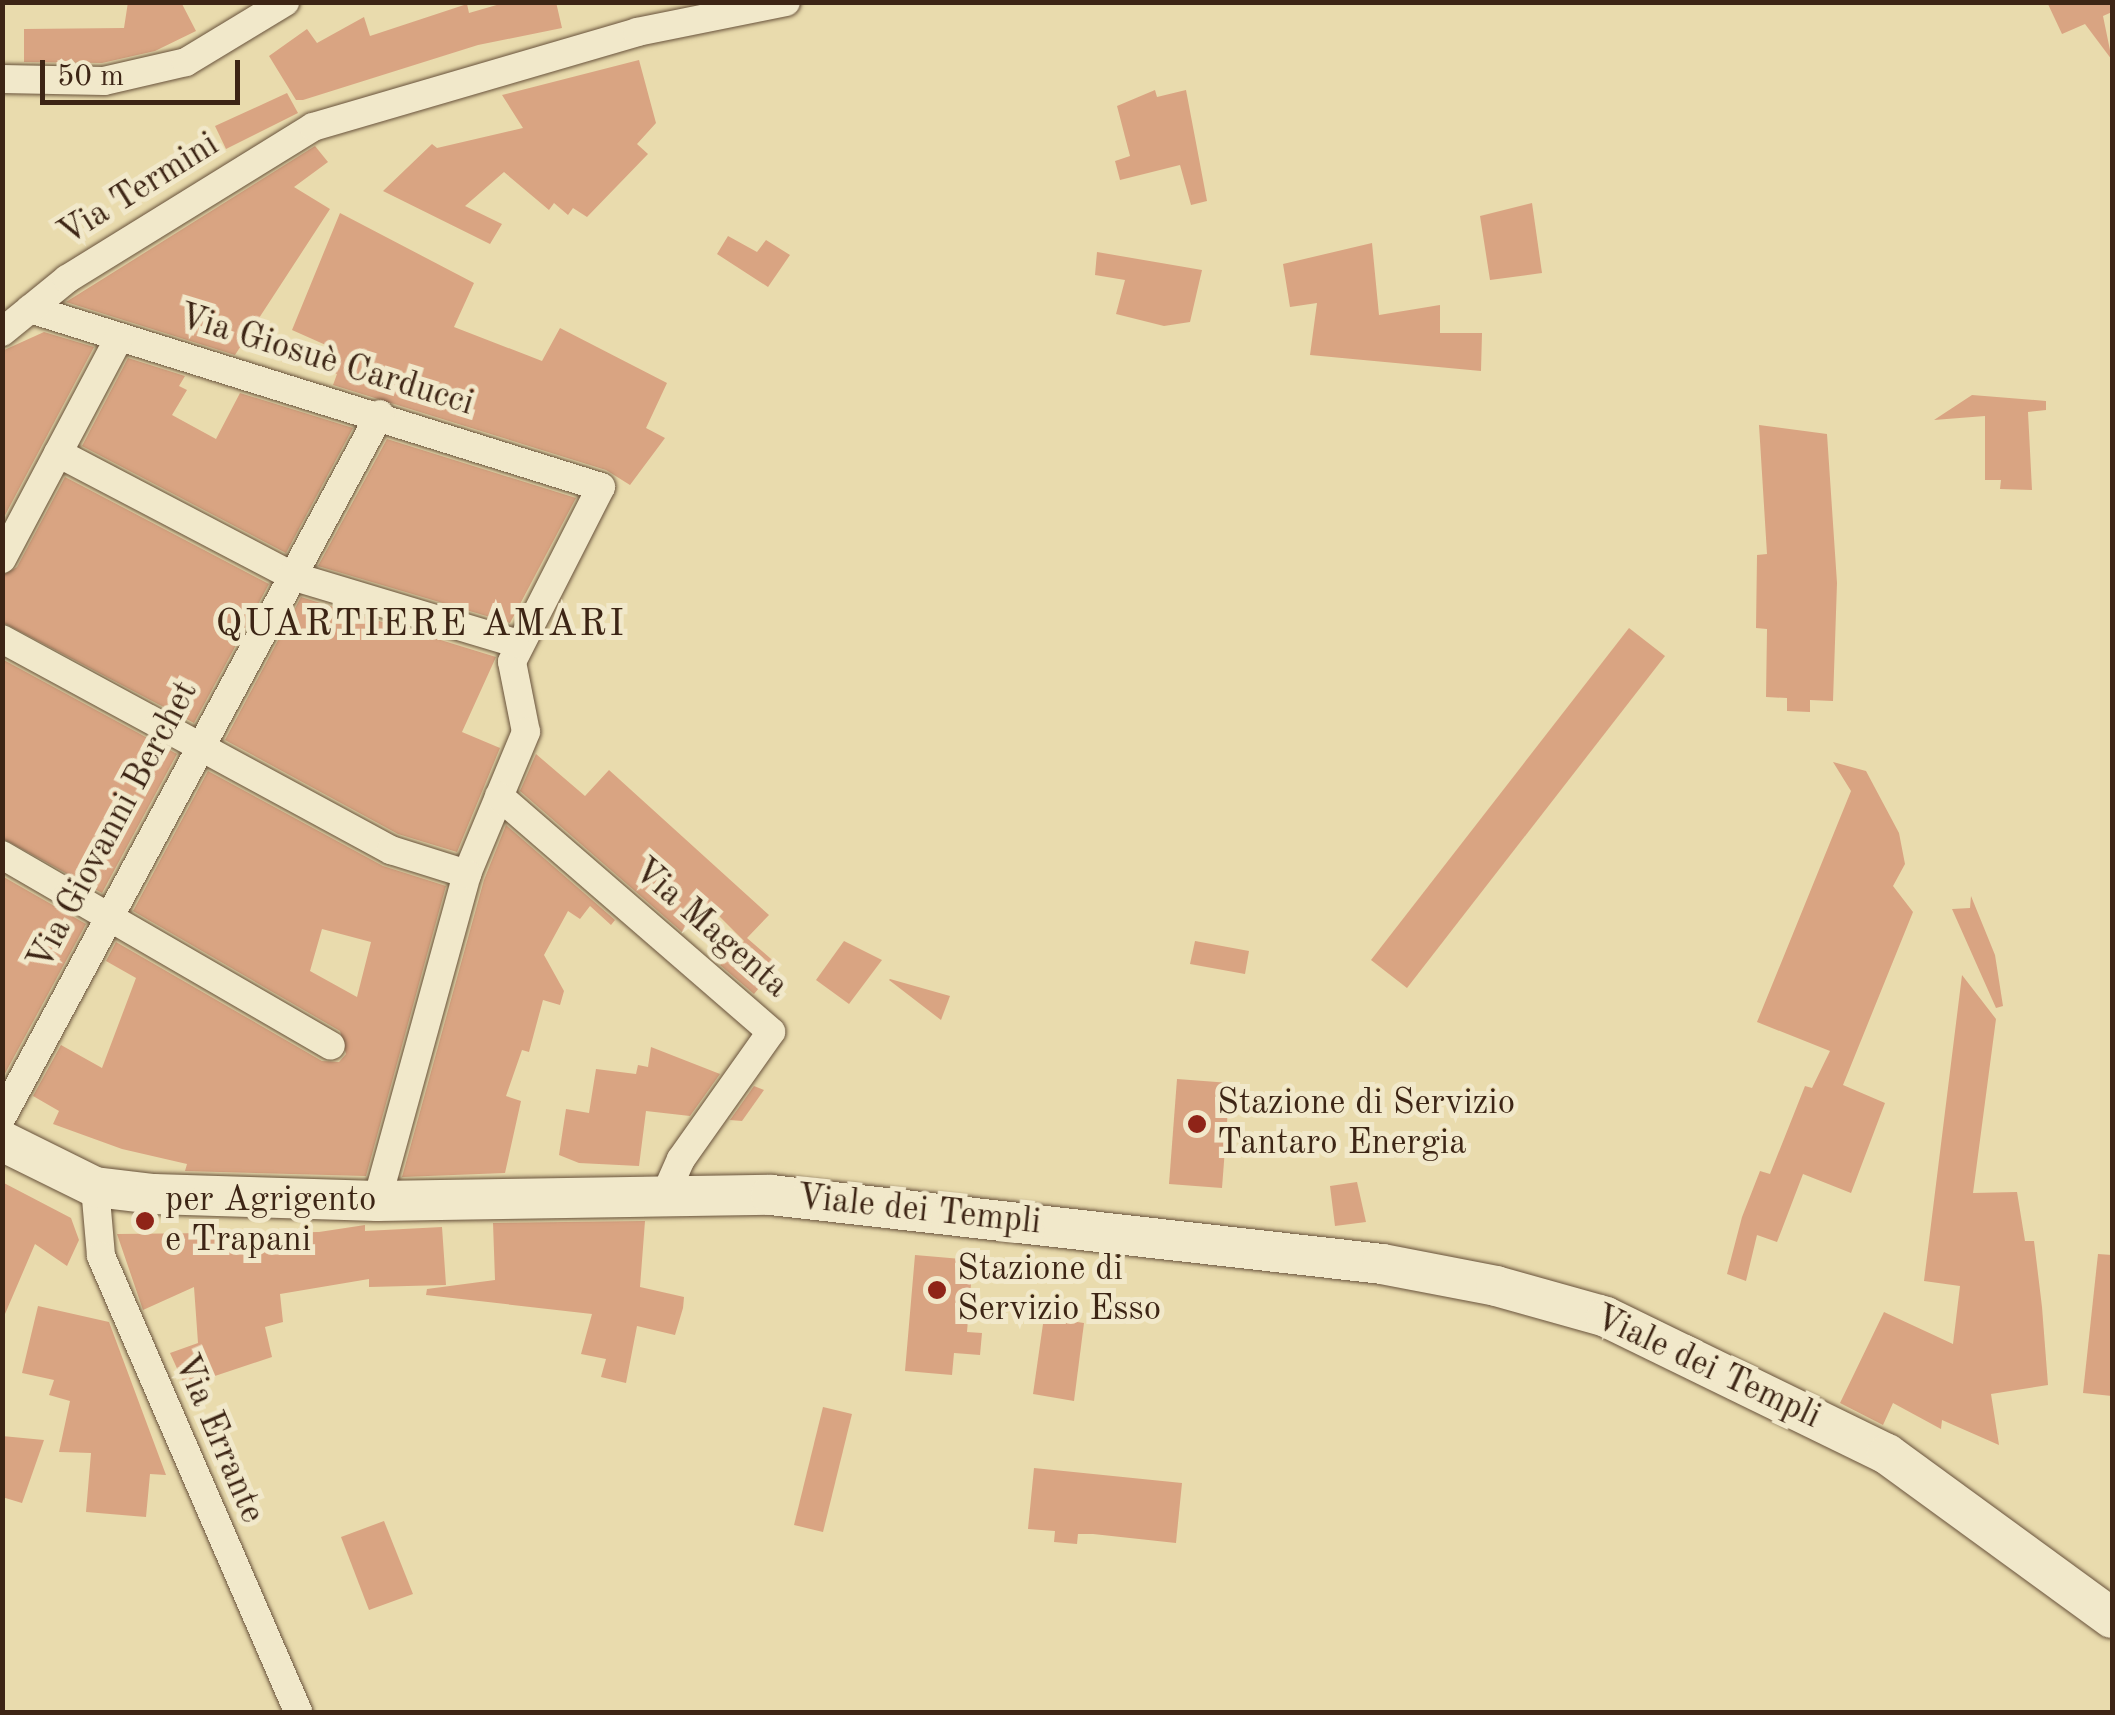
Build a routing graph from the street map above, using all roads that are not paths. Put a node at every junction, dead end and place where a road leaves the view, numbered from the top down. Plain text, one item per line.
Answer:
1 (285, 2) edge
2 (786, 2) edge
3 (2, 79) edge
4 (30, 309) junction
5 (2, 332) edge
6 (119, 338) junction
7 (380, 414) junction
8 (58, 453) junction
9 (2, 559) edge
10 (292, 576) junction
11 (2, 639) edge
12 (518, 644) junction
13 (198, 748) junction
14 (499, 796) junction
15 (2, 856) edge
16 (467, 874) junction
17 (106, 916) junction
18 (331, 1046) dead end
19 (2, 1117) edge
20 (2, 1140) edge
21 (96, 1187) junction
22 (666, 1192) junction
23 (377, 1201) junction
24 (2112, 1618) edge
25 (298, 1712) edge

1 - 3 street
2 - 4 street, Via Termini
4 - 5 street, Via Termini
4 - 6 street, Via Giosuè Carducci
6 - 7 street, Via Giosuè Carducci
6 - 8 street
7 - 10 street, Via Giovanni Berchet
7 - 12 street, Via Giosuè Carducci
8 - 9 street
8 - 10 street
10 - 12 street
10 - 13 street, Via Giovanni Berchet
11 - 13 street
12 - 14 street
13 - 16 street
13 - 17 street, Via Giovanni Berchet
14 - 16 street
14 - 22 street, Via Magenta
15 - 17 street
16 - 23 street
17 - 18 street
17 - 19 street, Via Giovanni Berchet
20 - 21 main road, Viale dei Templi
21 - 23 main road, Viale dei Templi
21 - 25 street, Via Errante
22 - 23 main road, Viale dei Templi
22 - 24 main road, Viale dei Templi

